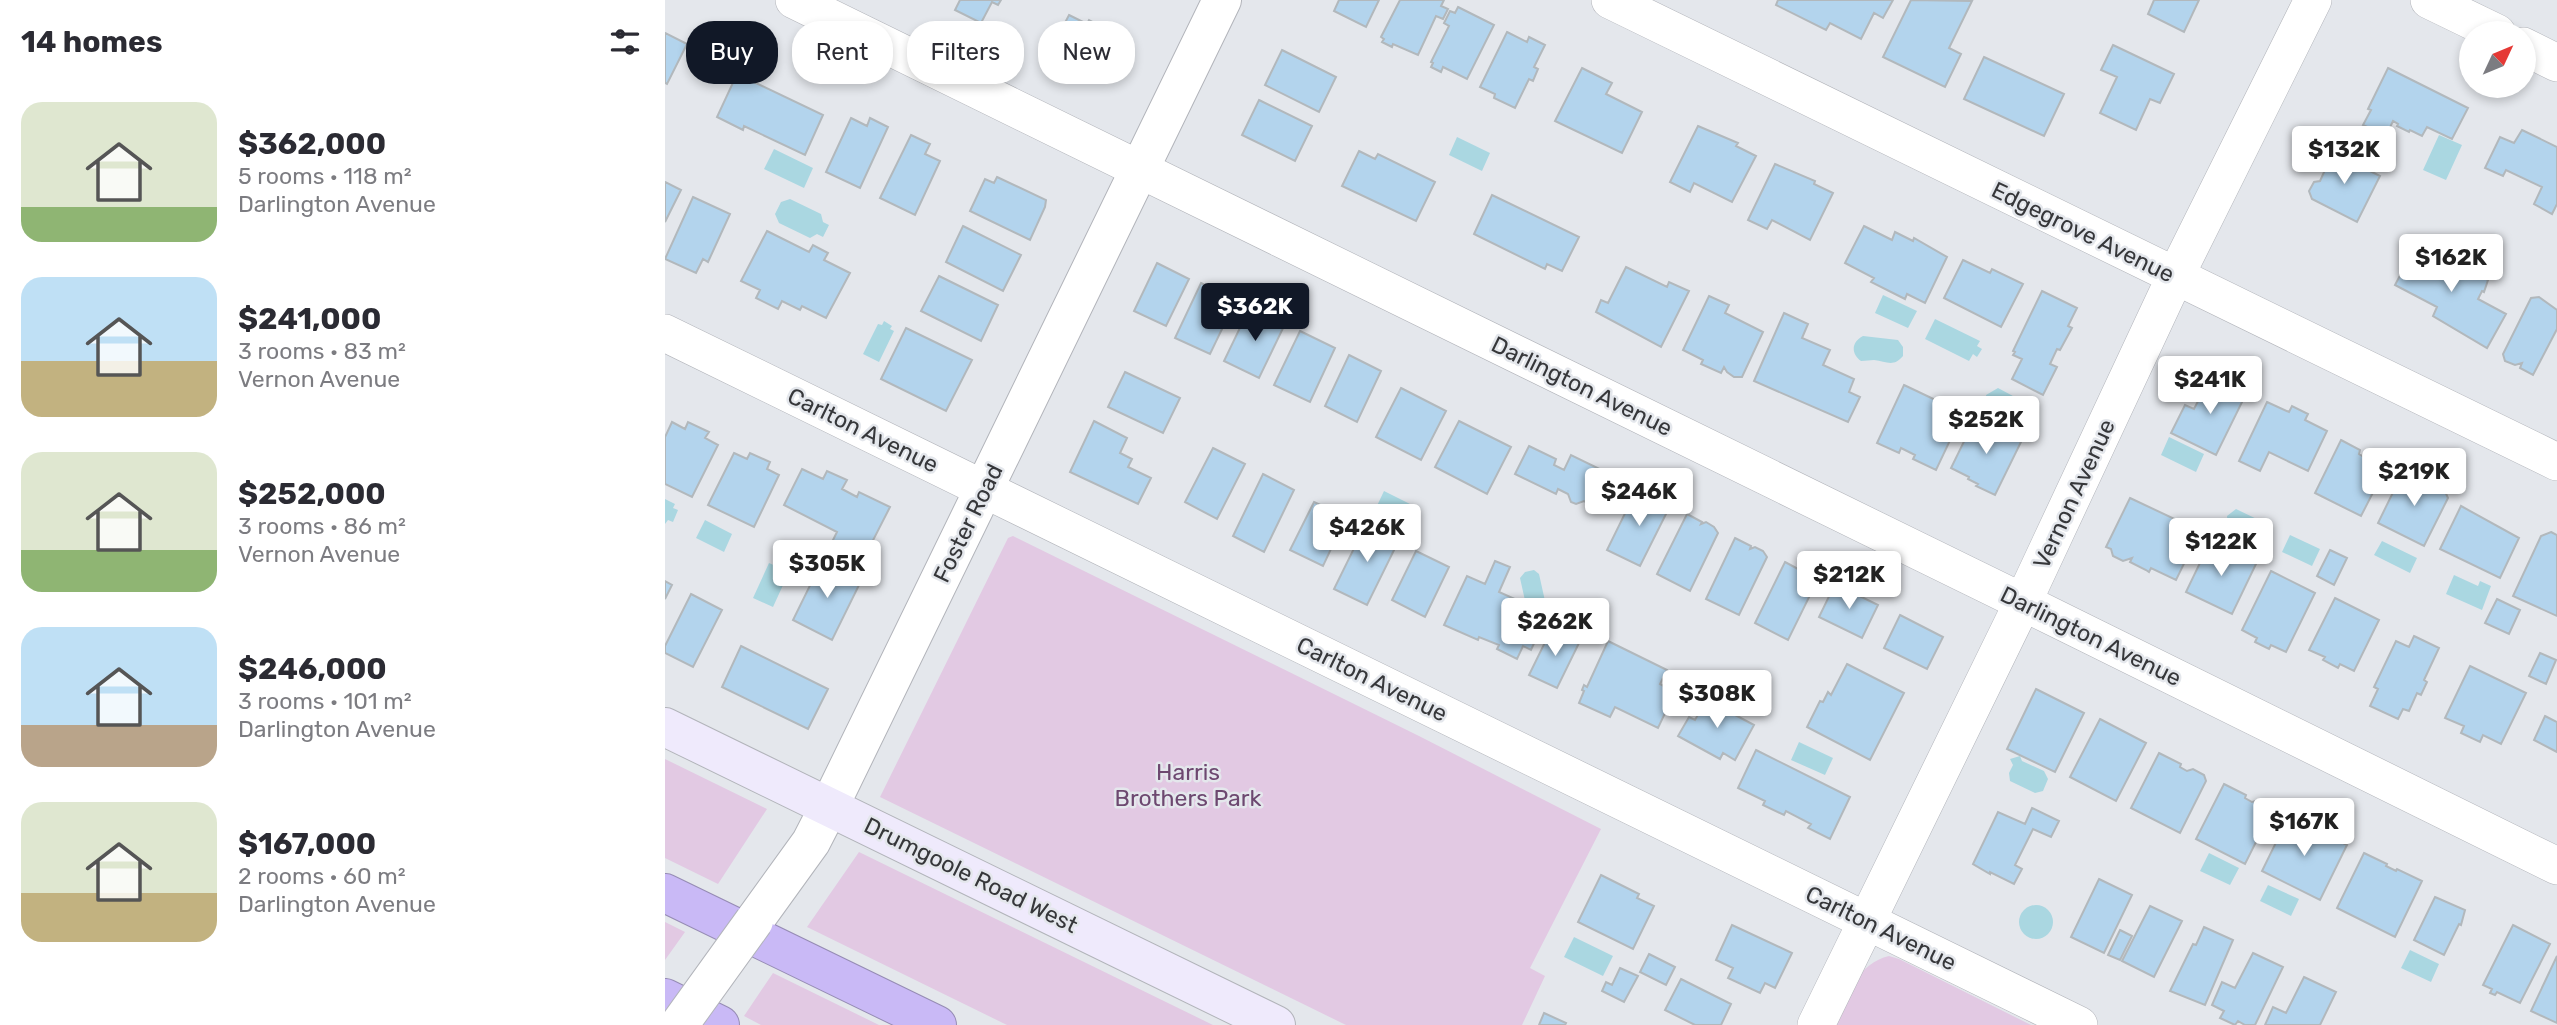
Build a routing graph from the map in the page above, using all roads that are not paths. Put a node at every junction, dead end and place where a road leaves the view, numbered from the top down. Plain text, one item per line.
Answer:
1 (794, 0) edge
2 (1222, 0) edge
3 (1610, 0) edge
4 (2313, 0) edge
5 (2429, 0) edge
6 (2472, 21) edge
7 (2536, 52) edge
8 (2557, 63) edge
9 (1139, 169) junction
10 (2175, 277) junction
11 (665, 333) edge
12 (2557, 462) edge
13 (985, 489) junction
14 (2023, 602) junction
15 (665, 727) edge
16 (829, 807) junction
17 (2557, 866) edge
18 (665, 892) edge
19 (1865, 920) junction
20 (665, 998) edge
21 (679, 1025) edge
22 (720, 1025) edge
23 (937, 1025) edge
24 (1276, 1025) edge
25 (1816, 1025) edge
26 (2079, 1025) edge

1 - 9 street, Darlington Avenue
2 - 9 street, Foster Road
3 - 10 street, Edgegrove Avenue
4 - 10 street, Vernon Avenue
5 - 6 street
7 - 8 street
9 - 13 street, Foster Road
9 - 14 street, Darlington Avenue
10 - 12 street, Edgegrove Avenue
10 - 14 street, Vernon Avenue
11 - 13 street, Carlton Avenue
13 - 16 street, Foster Road
13 - 19 street, Carlton Avenue
14 - 17 street, Darlington Avenue
14 - 19 street, Vernon Avenue
15 - 16 main road, Drumgoole Road West
16 - 21 street, Foster Road, bridge
16 - 24 main road, Drumgoole Road West
18 - 23 highway
19 - 25 street, Vernon Avenue
19 - 26 street, Carlton Avenue
20 - 22 highway

